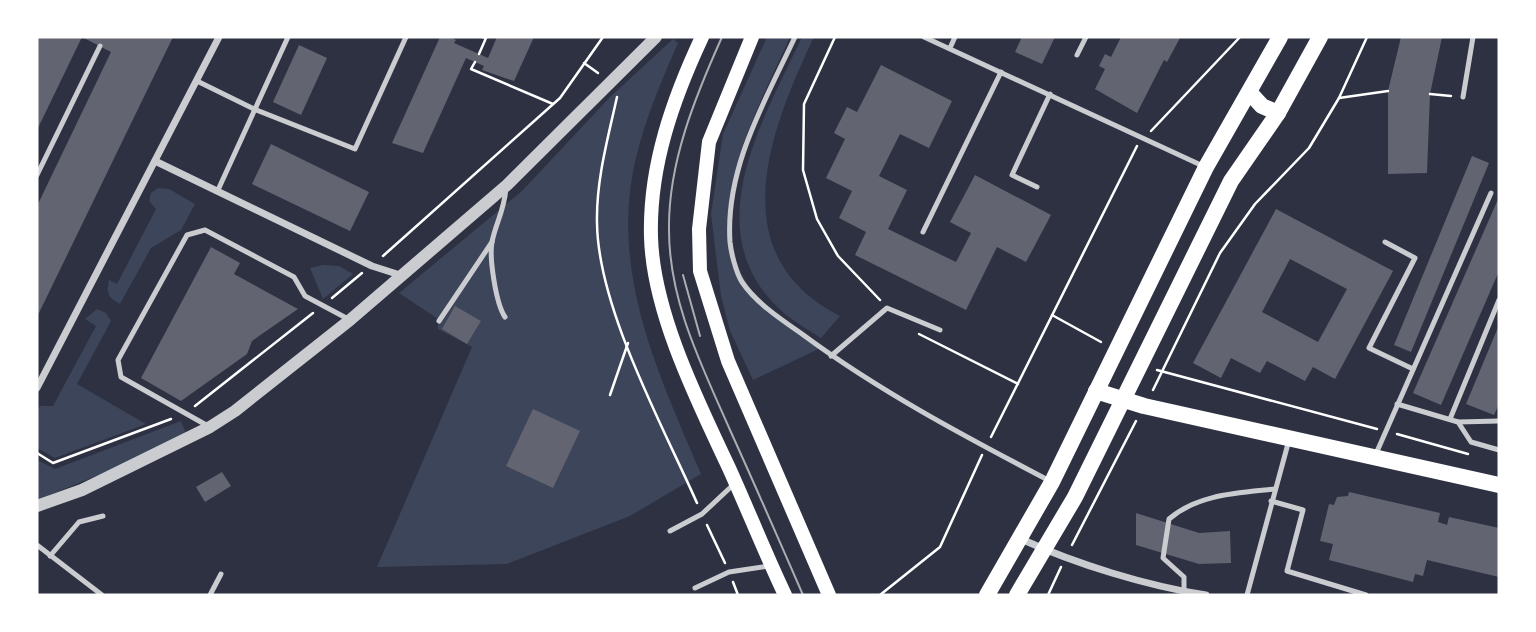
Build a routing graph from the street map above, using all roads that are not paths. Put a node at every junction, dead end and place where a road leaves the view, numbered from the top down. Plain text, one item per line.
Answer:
1 (219, 37) edge
2 (288, 37) edge
3 (406, 37) edge
4 (656, 37) edge
5 (702, 37) edge
6 (752, 37) edge
7 (795, 37) edge
8 (924, 37) edge
9 (955, 37) edge
10 (1086, 37) edge
11 (1280, 37) edge
12 (1320, 37) edge
13 (1473, 37) edge
14 (100, 46) dead end
15 (950, 48) junction
16 (1077, 55) dead end
17 (1001, 72) junction
18 (197, 81) junction
19 (1250, 93) junction
20 (1050, 94) junction
21 (1463, 97) road end
22 (254, 109) junction
23 (1278, 113) junction
24 (155, 161) junction
25 (1206, 167) junction
26 (37, 175) edge
27 (507, 185) junction
28 (1037, 187) dead end
29 (218, 190) junction
30 (1491, 193) dead end
31 (923, 232) dead end
32 (492, 242) junction
33 (1385, 242) dead end
34 (400, 275) junction
35 (1499, 300) edge
36 (505, 317) dead end
37 (350, 320) junction
38 (439, 321) dead end
39 (940, 330) dead end
40 (831, 356) junction
41 (1413, 369) junction
42 (37, 388) edge
43 (1096, 391) junction
44 (1121, 400) junction
45 (1397, 404) junction
46 (1450, 419) junction
47 (1499, 421) edge
48 (1458, 422) junction
49 (210, 427) junction
50 (1289, 440) junction
51 (1499, 450) edge
52 (1375, 458) junction
53 (735, 482) junction
54 (1052, 482) junction
55 (1499, 485) edge
56 (1275, 489) junction
57 (1271, 501) junction
58 (37, 506) edge
59 (103, 516) dead end
60 (670, 531) dead end
61 (1021, 539) junction
62 (37, 545) edge
63 (1046, 550) junction
64 (50, 556) junction
65 (771, 566) junction
66 (221, 574) dead end
67 (695, 587) dead end
68 (1184, 592) junction
69 (102, 595) edge
70 (210, 595) edge
71 (785, 595) edge
72 (829, 595) edge
73 (987, 595) edge
74 (1017, 595) edge
75 (1206, 595) edge
76 (1247, 595) edge
77 (1366, 595) edge

1 - 18 street
2 - 22 lane
3 - 22 lane
4 - 27 street
5 - 53 main road
6 - 72 main road
7 - 40 lane
8 - 15 lane
9 - 15 lane
10 - 16 lane
11 - 19 main road
12 - 23 main road
13 - 21 lane
14 - 26 lane
15 - 17 lane
17 - 20 lane
17 - 31 lane
18 - 22 lane
18 - 24 street
19 - 23 main road
19 - 25 main road
20 - 25 lane
20 - 28 lane
22 - 29 lane
23 - 44 main road
24 - 29 street
24 - 42 street
25 - 43 main road
27 - 32 lane
27 - 34 street
29 - 34 street
30 - 41 lane
32 - 36 lane
32 - 38 lane
33 - 41 lane
34 - 37 street
35 - 46 lane
37 - 49 street
37 - 49 lane
39 - 40 lane
40 - 54 lane
41 - 45 lane
43 - 44 main road
43 - 54 main road
44 - 50 main road
44 - 63 main road
45 - 46 lane
45 - 52 lane
46 - 48 lane
47 - 48 lane
48 - 51 lane
49 - 58 street
50 - 52 main road
50 - 56 lane
52 - 55 main road
53 - 60 lane
53 - 65 main road
54 - 61 main road
56 - 57 lane
56 - 68 lane
57 - 76 lane
57 - 77 lane
59 - 64 lane
61 - 63 street
61 - 73 main road
62 - 64 lane
63 - 68 street
63 - 74 main road
64 - 69 lane
65 - 67 lane
65 - 71 main road
66 - 70 lane
68 - 75 street

